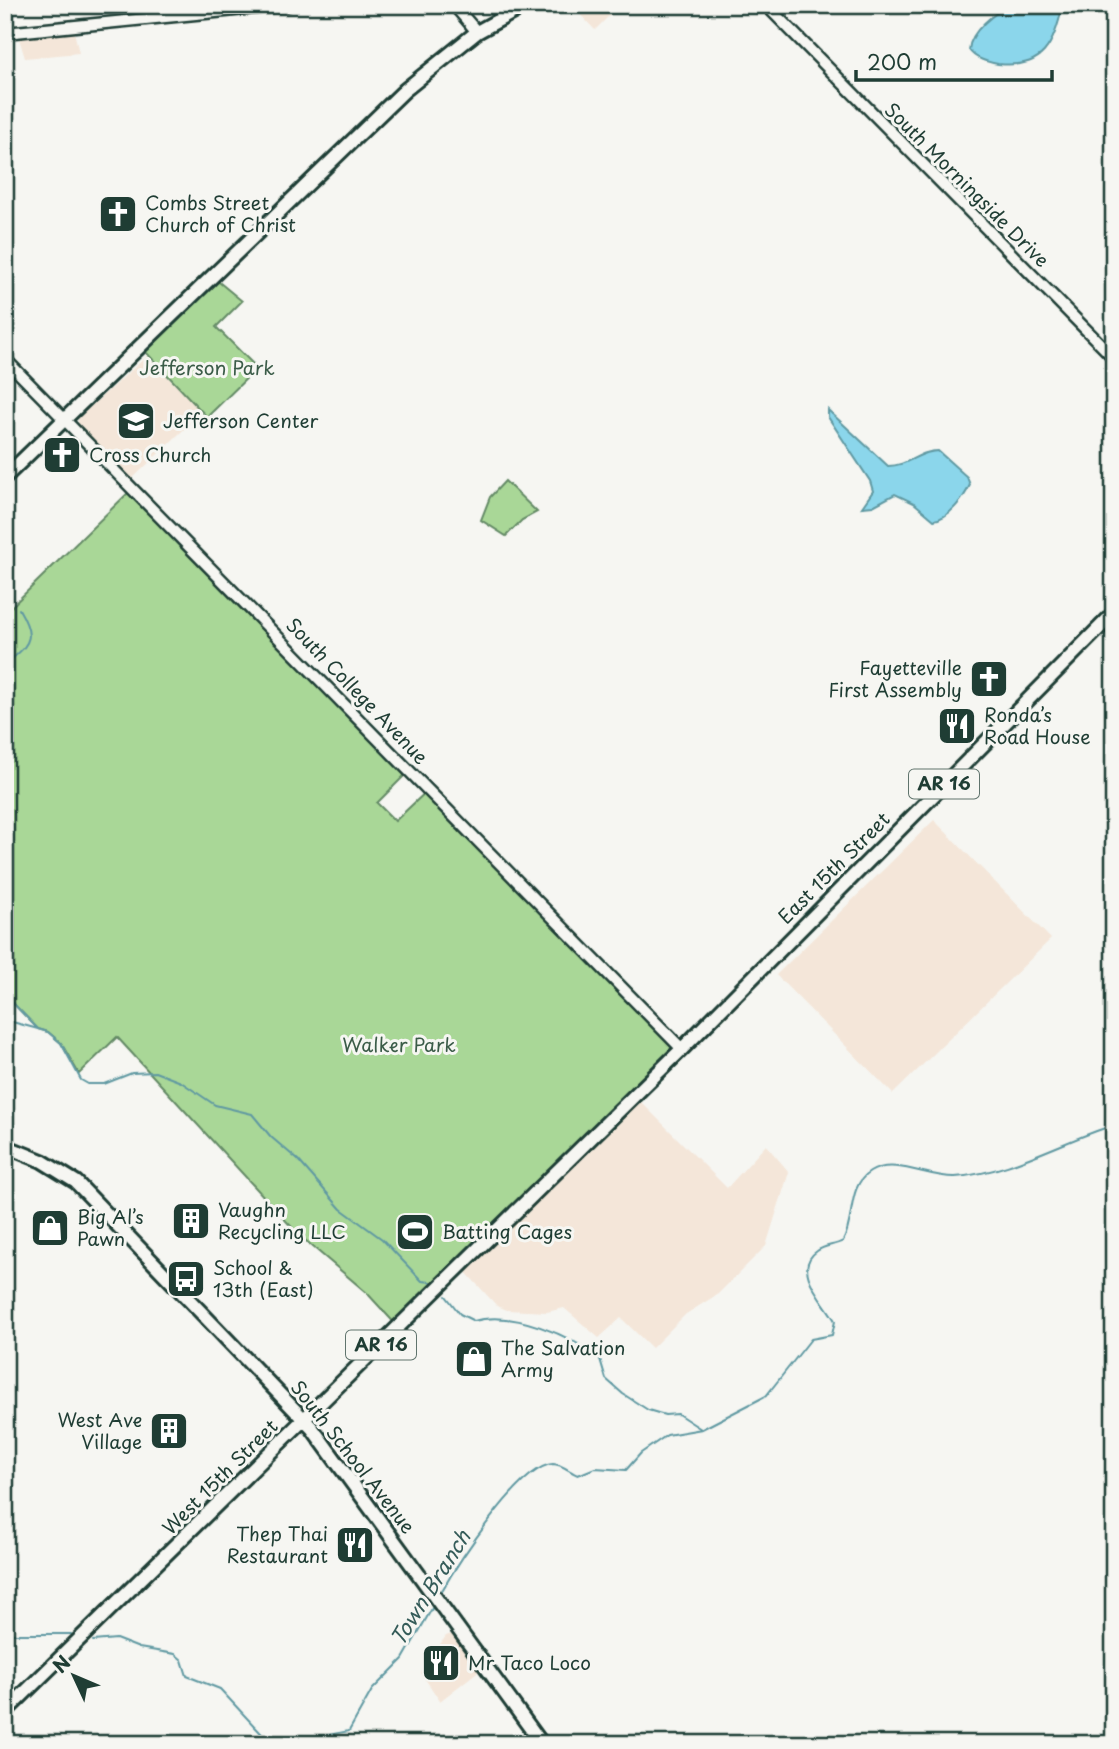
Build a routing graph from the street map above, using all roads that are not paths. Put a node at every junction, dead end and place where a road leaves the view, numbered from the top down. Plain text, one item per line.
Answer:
1 (287, 5) edge
2 (454, 5) edge
3 (526, 5) edge
4 (766, 5) edge
5 (477, 32) junction
6 (5, 33) edge
7 (1114, 358) edge
8 (5, 359) edge
9 (65, 419) junction
10 (5, 477) edge
11 (1114, 613) edge
12 (682, 1049) junction
13 (5, 1146) edge
14 (580, 1149) joint
15 (304, 1419) junction
16 (5, 1712) edge
17 (542, 1744) edge

1 - 6 street
2 - 5 street
3 - 5 main road
4 - 7 street, South Morningside Drive
5 - 9 main road
8 - 9 street, South College Avenue
9 - 10 main road
9 - 12 street, South College Avenue
11 - 12 main road, East 15th Street / AR 16
12 - 14 main road, East 15th Street / AR 16
13 - 15 main road, South School Avenue
14 - 15 main road, West 15th Street / AR 16
15 - 16 main road, West 15th Street / AR 16
15 - 17 main road, South School Avenue

